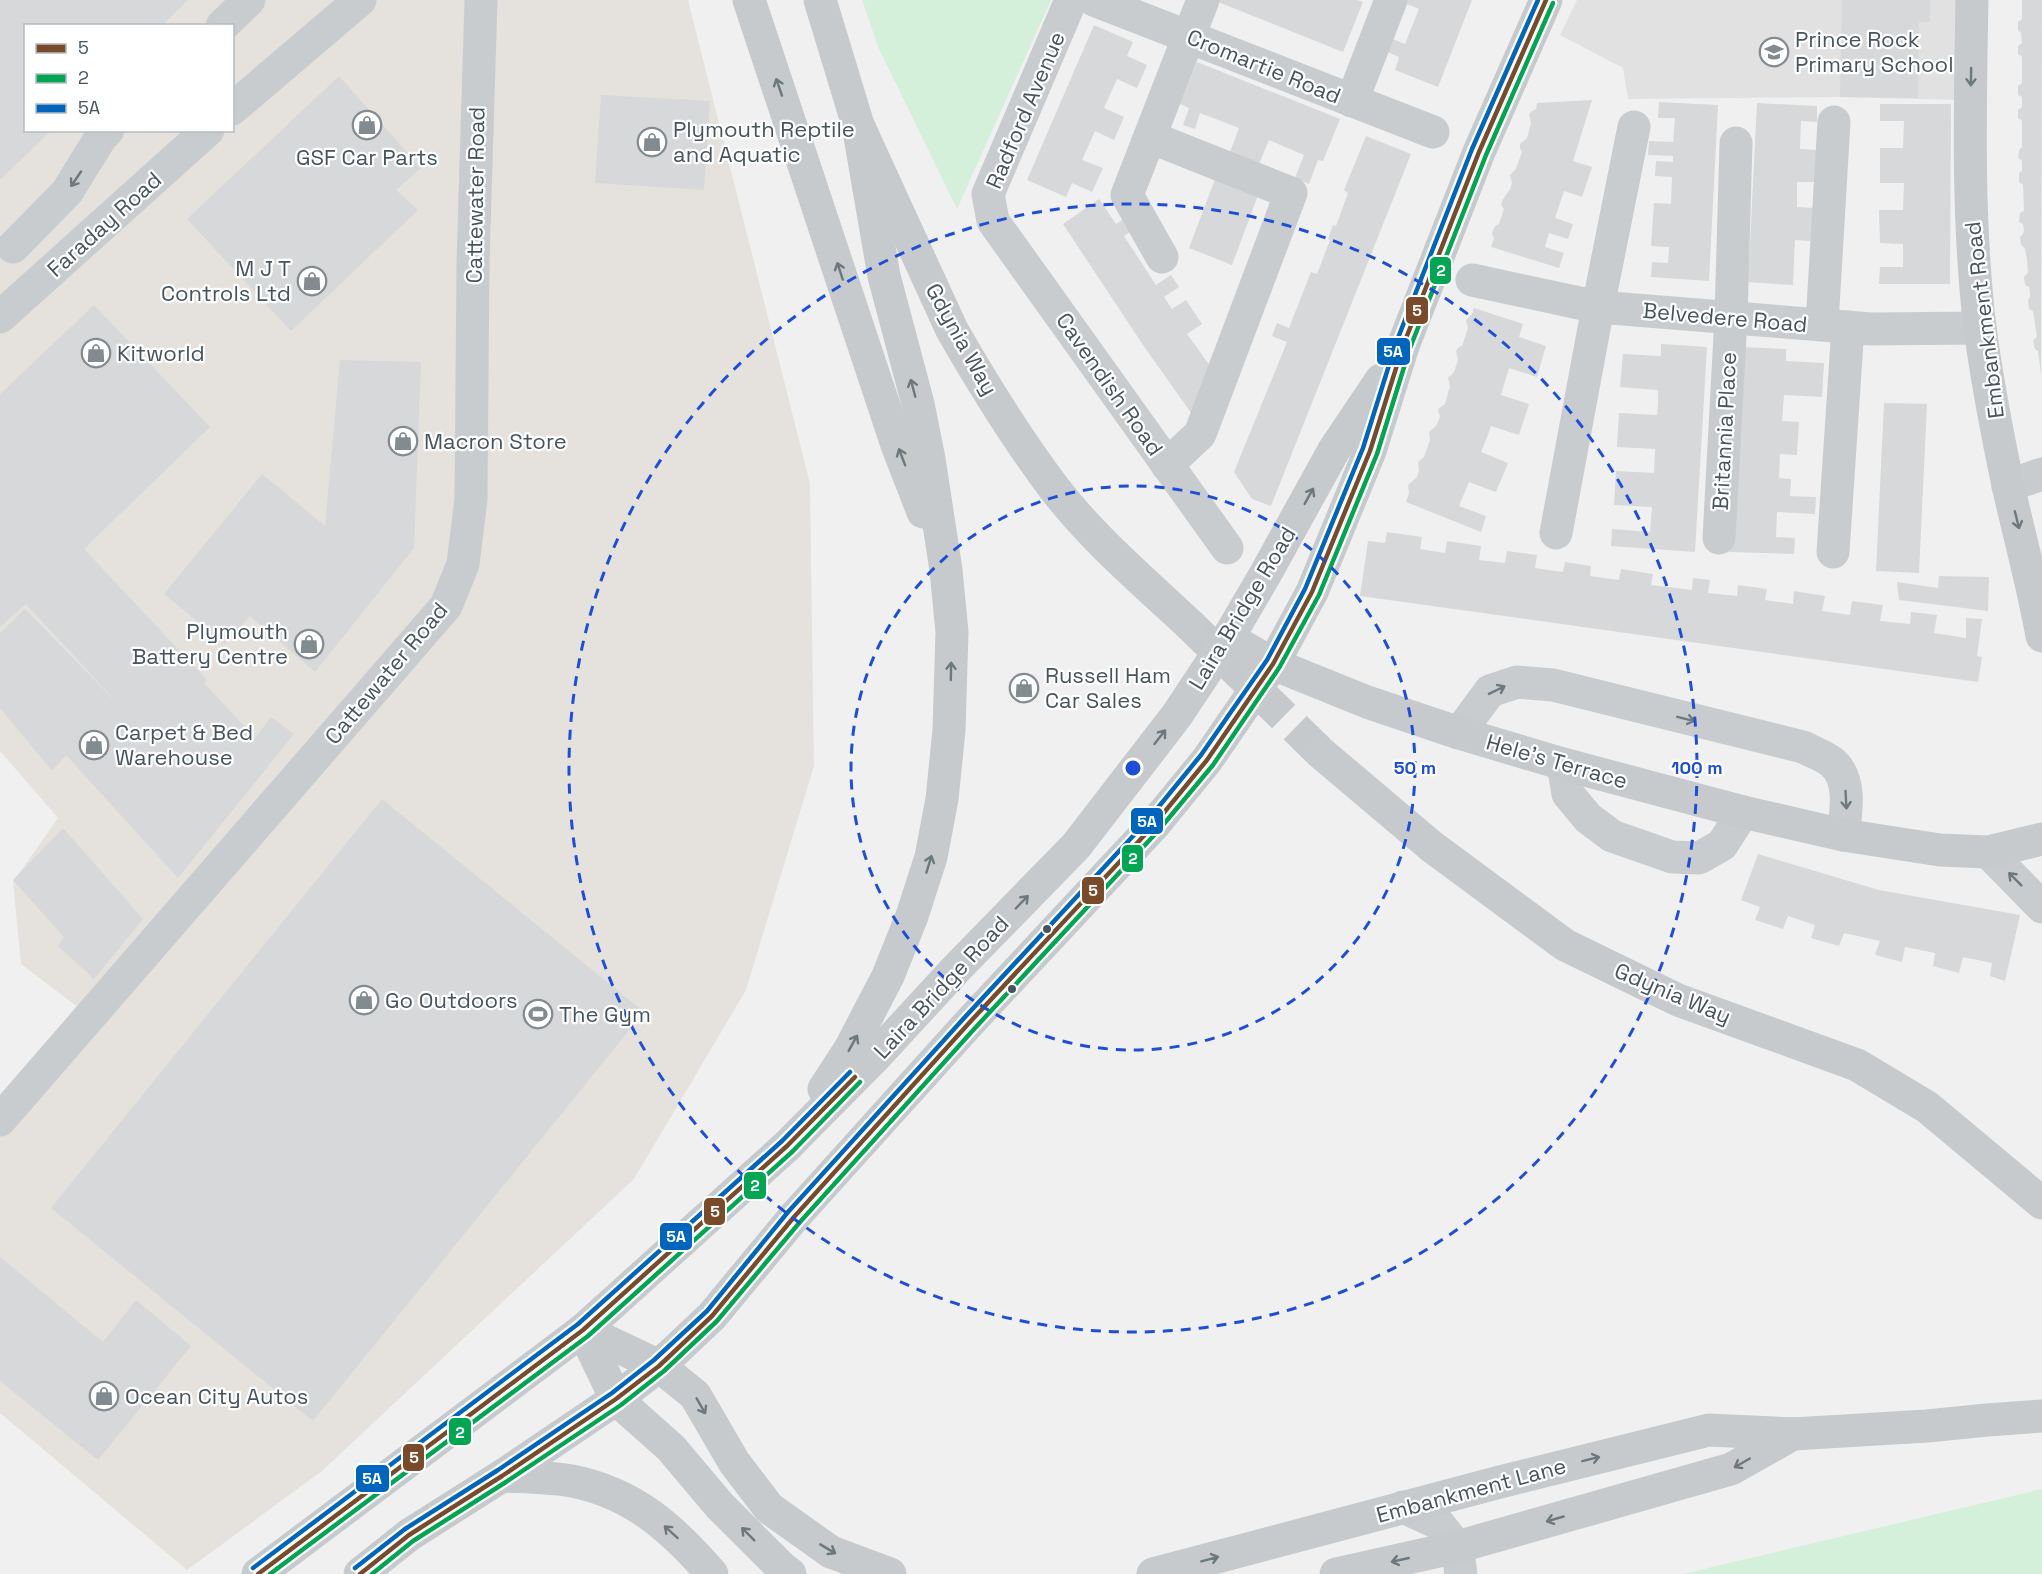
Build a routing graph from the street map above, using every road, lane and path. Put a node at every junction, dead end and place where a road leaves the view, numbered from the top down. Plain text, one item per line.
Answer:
1 (249, 0) edge
2 (360, 0) edge
3 (482, 0) edge
4 (749, 0) edge
5 (820, 0) edge
6 (1071, 0) edge
7 (1094, 0) edge
8 (1203, 0) edge
9 (1391, 0) edge
10 (1546, 0) edge
11 (1972, 0) edge
12 (224, 24) edge
13 (1188, 36) junction
14 (1352, 101) junction
15 (234, 108) edge
16 (1834, 122) dead end
17 (858, 124) junction
18 (1634, 127) dead end
19 (106, 132) edge
20 (206, 132) edge
21 (1433, 132) dead end
22 (1150, 137) junction
23 (1736, 143) dead end
24 (993, 220) joint
25 (6, 240) edge
26 (1162, 257) dead end
27 (42, 279) junction
28 (1472, 280) dead end
29 (1598, 307) junction
30 (0, 317) edge
31 (1731, 317) junction
32 (1835, 326) junction
33 (1980, 328) junction
34 (1403, 346) junction
35 (1167, 465) junction
36 (2042, 474) edge
37 (2008, 486) junction
38 (1556, 533) dead end
39 (1719, 538) dead end
40 (1227, 548) dead end
41 (1833, 552) dead end
42 (946, 570) junction
43 (2038, 596) edge
44 (1190, 625) tunnel mouth
45 (2042, 636) edge
46 (1228, 638) junction
47 (1273, 664) junction
48 (1459, 733) junction
49 (1321, 753) tunnel mouth
50 (1563, 764) junction
51 (1743, 812) junction
52 (1843, 835) junction
53 (2042, 839) edge
54 (1988, 852) junction
55 (2042, 907) edge
56 (0, 1120) edge
57 (787, 1146) junction
58 (2042, 1203) edge
59 (583, 1330) junction
60 (659, 1366) junction
61 (2042, 1394) edge
62 (616, 1399) junction
63 (2042, 1416) edge
64 (1987, 1420) junction
65 (1793, 1434) junction
66 (502, 1476) junction
67 (1403, 1507) junction
68 (1460, 1560) edge
69 (258, 1574) edge
70 (360, 1574) edge
71 (712, 1574) edge
72 (790, 1574) edge
73 (890, 1574) edge
74 (1153, 1574) edge
75 (1336, 1574) edge

1 - 12 street
2 - 15 street
3 - 56 street, Cattewater Road
42 -> 4 main road
5 - 17 main road, Gdynia Way
6 - 24 street, Radford Avenue
7 - 13 street, Cromartie Road
8 - 13 street
9 - 14 street
10 - 34 main road, Laira Bridge Road
11 -> 33 main road, Embankment Road
13 - 14 street, Cromartie Road
13 - 22 street
14 - 21 street, Cromartie Road
16 - 32 street
42 -> 17 main road
17 - 44 main road, Gdynia Way
18 - 29 street
19 -> 25 street
20 - 27 street, Faraday Road
22 - 26 street
22 - 35 street
23 - 31 street, Britannia Place
24 - 35 street, Cavendish Road
25 - 27 street
27 - 30 street, Faraday Road
28 - 29 street, Belvedere Road
29 - 31 street, Belvedere Road
29 - 38 street
31 - 32 street, Belvedere Road
31 - 39 street, Britannia Place
32 - 33 street, Belvedere Road
32 - 41 street
33 - 37 main road, Embankment Road
46 -> 34 main road, Laira Bridge Road
34 - 47 main road, Laira Bridge Road
35 - 40 street, Cavendish Road
36 - 37 street
37 -> 43 main road, Embankment Road
57 -> 42 main road
43 - 45 main road, Embankment Road
46 - 47 main road, Hele's Terrace
57 -> 46 main road, Laira Bridge Road
47 - 48 main road, Hele's Terrace
47 - 60 main road, Laira Bridge Road
48 - 50 main road, Hele's Terrace
48 -> 52 street
49 - 58 main road, Gdynia Way
50 - 51 main road, Hele's Terrace
50 - 51 street
51 - 52 main road, Hele's Terrace
52 - 54 main road, Hele's Terrace
53 - 54 main road, Hele's Terrace
55 -> 54 street
57 - 59 main road, Laira Bridge Road
59 - 60 main road
59 - 62 main road
59 - 69 main road, Laira Bridge Road
60 - 62 main road, Laira Bridge Road
60 -> 73 main road
61 - 64 main road, Embankment Lane
62 - 66 main road, Laira Bridge Road
72 -> 62 main road
63 - 64 main road, Embankment Lane
64 - 65 main road, Embankment Lane
67 -> 65 main road, Embankment Lane
65 -> 68 main road, Embankment Lane
66 - 70 main road, Laira Bridge Road
71 -> 66 main road
67 - 68 street
74 -> 67 main road, Embankment Lane
68 -> 75 main road, Embankment Lane

